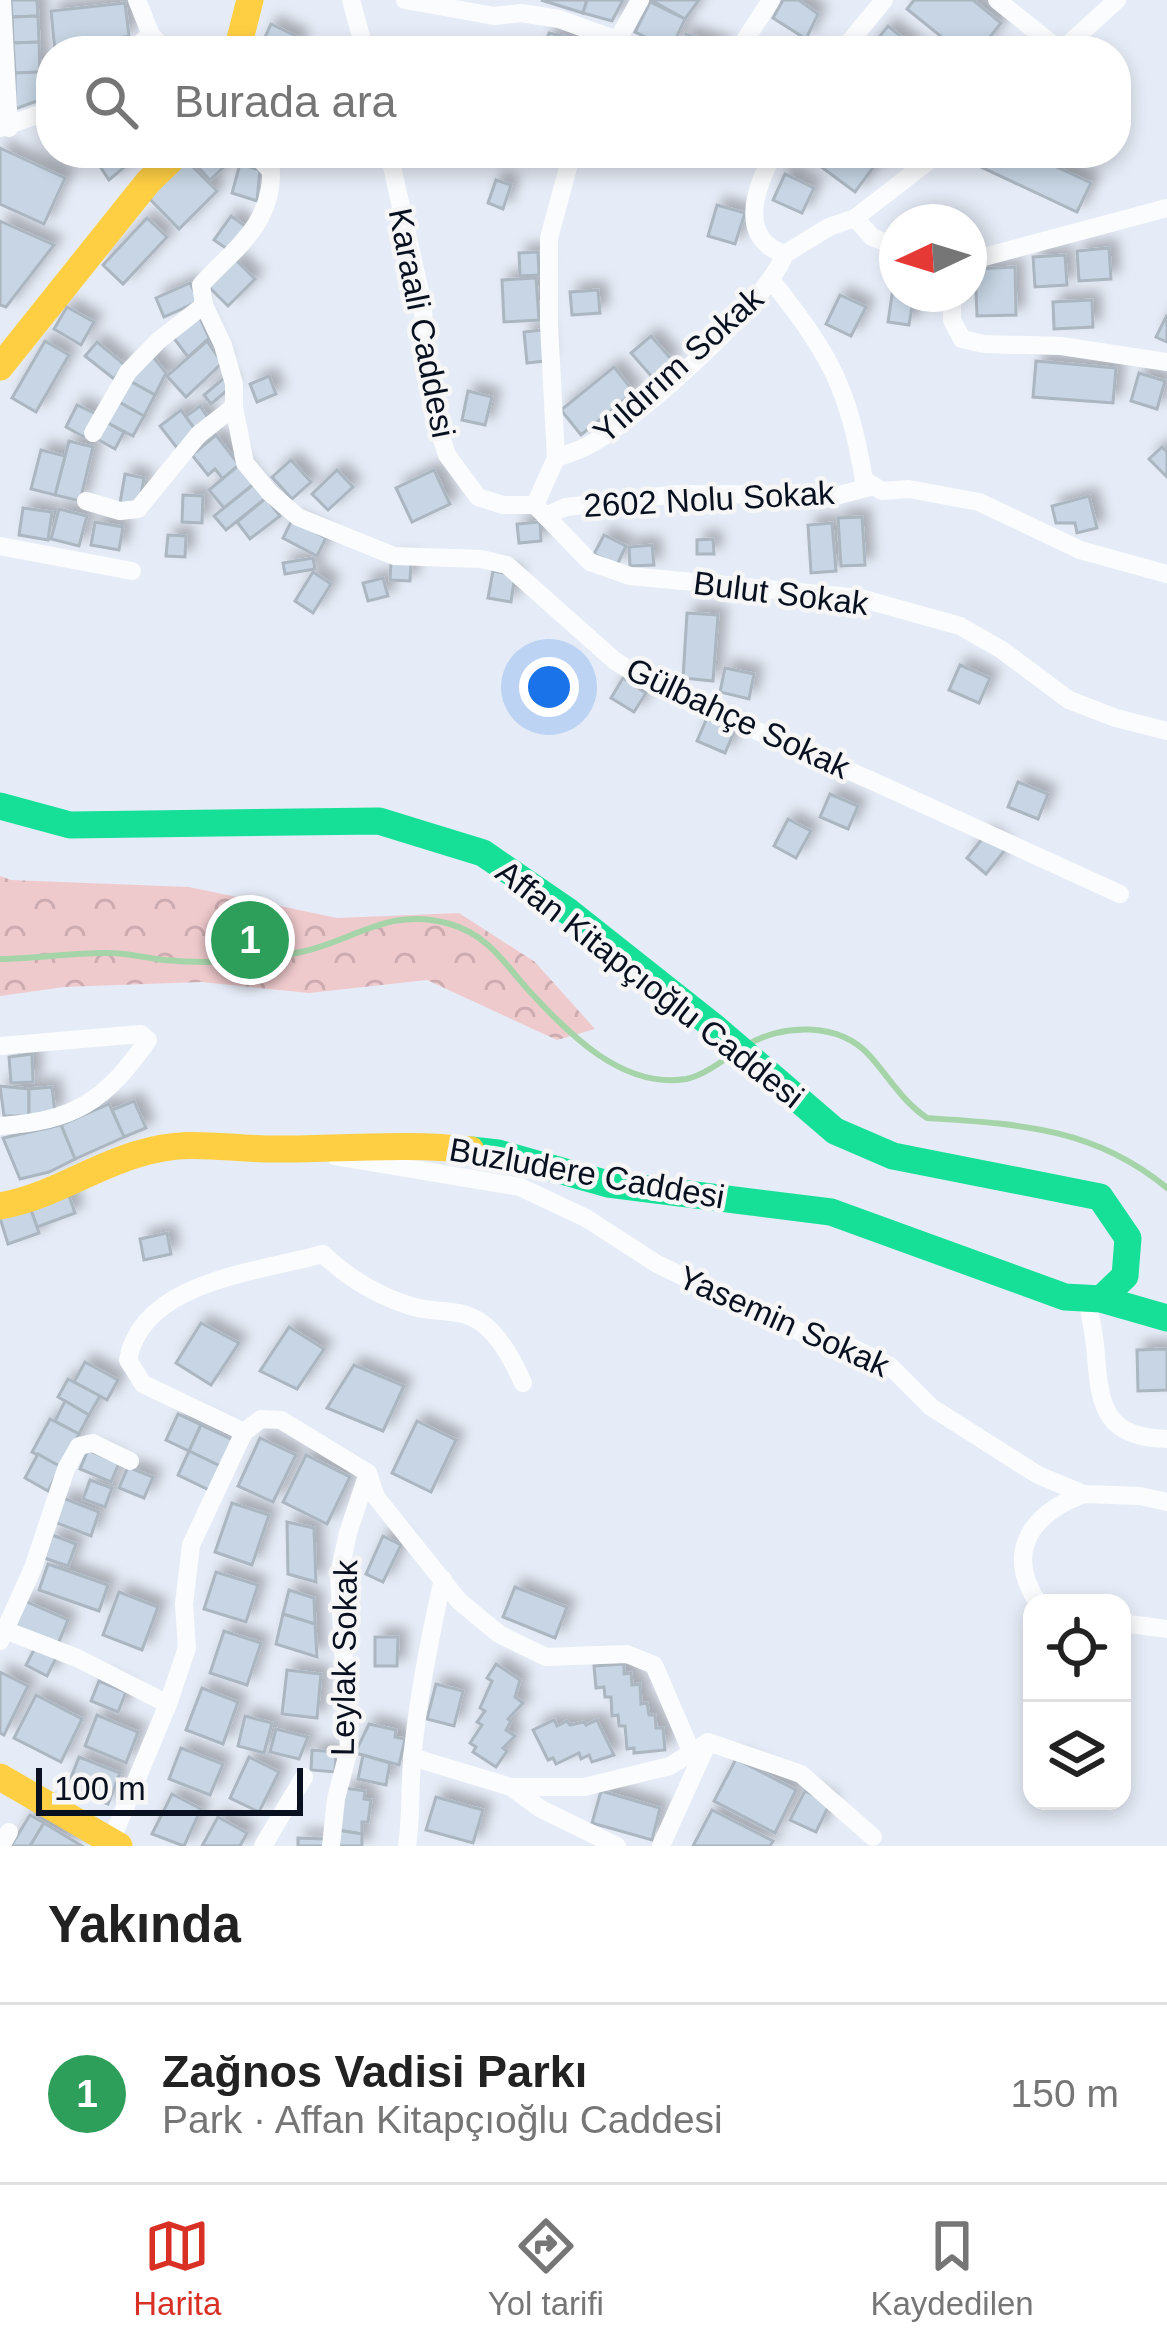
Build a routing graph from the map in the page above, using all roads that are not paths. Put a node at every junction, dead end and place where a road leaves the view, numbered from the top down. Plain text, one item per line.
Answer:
1 (2, 0) edge
2 (136, 0) edge
3 (250, 0) edge
4 (351, 0) edge
5 (406, 0) edge
6 (640, 0) edge
7 (771, 0) edge
8 (884, 0) edge
9 (997, 0) edge
10 (1117, 0) edge
11 (151, 35) edge
12 (241, 36) edge
13 (361, 36) edge
14 (594, 36) edge
15 (620, 36) edge
16 (748, 36) edge
17 (854, 36) edge
18 (1042, 36) edge
19 (1077, 36) edge
20 (36, 116) edge
21 (4, 128) edge
22 (162, 168) edge
23 (268, 168) edge
24 (392, 168) edge
25 (568, 168) edge
26 (767, 168) edge
27 (920, 168) edge
28 (1167, 208) edge
29 (855, 218) junction
30 (879, 240) edge
31 (785, 254) junction
32 (987, 256) edge
33 (772, 281) junction
34 (203, 305) junction
35 (952, 312) edge
36 (1167, 362) edge
37 (0, 368) edge
38 (234, 407) junction
39 (93, 434) dead end
40 (556, 458) junction
41 (874, 486) junction
42 (86, 501) dead end
43 (540, 511) junction
44 (0, 547) edge
45 (131, 571) dead end
46 (1167, 574) edge
47 (1167, 731) edge
48 (0, 806) edge
49 (1120, 894) dead end
50 (0, 1046) edge
51 (0, 1126) edge
52 (314, 1148) junction
53 (0, 1206) edge
54 (1094, 1298) junction
55 (1167, 1318) edge
56 (523, 1383) dead end
57 (244, 1432) junction
58 (1167, 1439) edge
59 (130, 1461) dead end
60 (368, 1473) junction
61 (1084, 1494) junction
62 (1167, 1502) edge
63 (443, 1579) junction
64 (1034, 1594) edge
65 (1131, 1624) edge
66 (1167, 1629) edge
67 (3, 1636) edge
68 (168, 1704) junction
69 (699, 1746) junction
70 (412, 1756) junction
71 (0, 1777) edge
72 (304, 1778) dead end
73 (512, 1787) junction
74 (873, 1837) dead end
75 (115, 1844) edge
76 (263, 1846) edge
77 (331, 1846) edge
78 (407, 1846) edge
79 (617, 1846) edge
80 (661, 1846) edge

1 - 21 street
2 - 11 street
3 - 12 street
4 - 13 street
5 - 14 street
6 - 15 street
7 - 16 street
8 - 17 street
9 - 18 street
10 - 19 street
20 - 21 street
22 - 37 street
23 - 34 street
24 - 43 street, Karaali Caddesi
25 - 40 street
26 - 31 street
27 - 29 street
28 - 32 street
29 - 30 street
29 - 31 street
31 - 33 street, Yıldırım Sokak
33 - 40 street, Yıldırım Sokak
33 - 41 street
34 - 38 street, Gülbahçe Sokak
34 - 39 street
35 - 36 street
38 - 42 street
38 - 49 street, Gülbahçe Sokak
40 - 43 street
41 - 43 street, 2602 Nolu Sokak
41 - 46 street, 2602 Nolu Sokak
43 - 47 street, Bulut Sokak
44 - 45 street
48 - 54 street, Affan Kitapçıoğlu Caddesi
50 - 51 street
52 - 53 street, Buzludere Caddesi
52 - 54 street, Buzludere Caddesi
52 - 61 street, Yasemin Sokak
54 - 55 street, Buzludere Caddesi
54 - 58 street
56 - 57 street
57 - 60 street
57 - 68 street
59 - 67 street
60 - 63 street
60 - 77 street, Leylak Sokak
61 - 62 street, Yasemin Sokak
61 - 64 street
63 - 69 street
63 - 70 street
65 - 66 street
67 - 68 street
68 - 75 street
69 - 73 street
69 - 74 street
69 - 80 street
70 - 73 street
70 - 78 street
71 - 75 street
72 - 76 street
73 - 79 street

